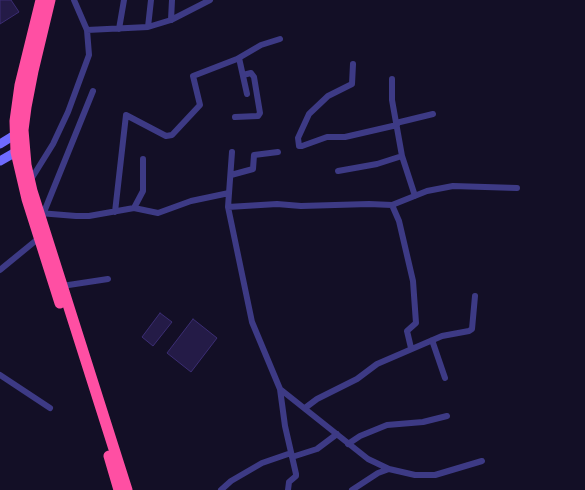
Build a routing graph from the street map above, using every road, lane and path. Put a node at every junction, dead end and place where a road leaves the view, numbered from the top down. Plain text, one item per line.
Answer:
1 (41, 0) edge
2 (50, 0) edge
3 (74, 0) edge
4 (124, 0) edge
5 (151, 0) edge
6 (172, 0) edge
7 (210, 0) edge
8 (171, 20) junction
9 (148, 27) junction
10 (119, 29) junction
11 (87, 30) junction
12 (280, 39) dead end
13 (239, 58) junction
14 (353, 64) dead end
15 (243, 75) junction
16 (392, 79) dead end
17 (93, 91) dead end
18 (247, 94) dead end
19 (433, 114) dead end
20 (235, 117) dead end
21 (396, 124) junction
22 (19, 132) junction
23 (0, 144) edge
24 (20, 149) junction
25 (232, 152) dead end
26 (278, 152) dead end
27 (402, 156) junction
28 (143, 160) dead end
29 (0, 161) edge
30 (338, 171) dead end
31 (230, 175) junction
32 (30, 180) junction
33 (516, 188) dead end
34 (229, 192) junction
35 (416, 196) junction
36 (392, 205) junction
37 (228, 207) junction
38 (134, 208) junction
39 (42, 212) junction
40 (115, 212) junction
41 (39, 238) junction
42 (0, 270) edge
43 (108, 279) dead end
44 (62, 286) junction
45 (475, 296) dead end
46 (432, 340) junction
47 (411, 348) junction
48 (0, 375) edge
49 (445, 378) dead end
50 (280, 389) junction
51 (50, 408) dead end
52 (305, 408) junction
53 (447, 416) dead end
54 (337, 434) junction
55 (348, 444) junction
56 (291, 455) junction
57 (482, 461) dead end
58 (389, 469) junction
59 (119, 490) edge
60 (127, 490) edge
61 (221, 490) edge
62 (288, 490) edge
63 (352, 490) edge

1 - 22 highway
2 - 22 highway
3 - 11 street
4 - 10 street
5 - 9 street
6 - 8 street
7 - 8 street
8 - 9 street
9 - 10 street
10 - 11 street
11 - 32 street
12 - 13 street
13 - 15 street
13 - 40 street
14 - 21 street
15 - 18 street
15 - 20 street
16 - 21 street
17 - 39 street
19 - 21 street
21 - 27 street
22 - 23 main road
22 - 24 highway
24 - 29 main road
24 - 32 highway
24 - 41 highway
25 - 31 street
26 - 31 street
27 - 30 street
27 - 35 street
28 - 38 street
31 - 34 street
32 - 39 highway
33 - 35 street
34 - 37 street
34 - 38 street
35 - 36 street
36 - 37 street
36 - 47 street
37 - 50 street
38 - 40 street
39 - 40 street
39 - 44 highway
41 - 42 street
41 - 59 highway
43 - 44 street
44 - 60 highway
45 - 46 street
46 - 47 street
46 - 49 street
47 - 52 street
48 - 51 street
50 - 52 street
50 - 56 street
52 - 54 street
53 - 55 street
54 - 55 street
54 - 56 street
55 - 58 street
56 - 61 street
56 - 62 street
57 - 58 street
58 - 63 street

